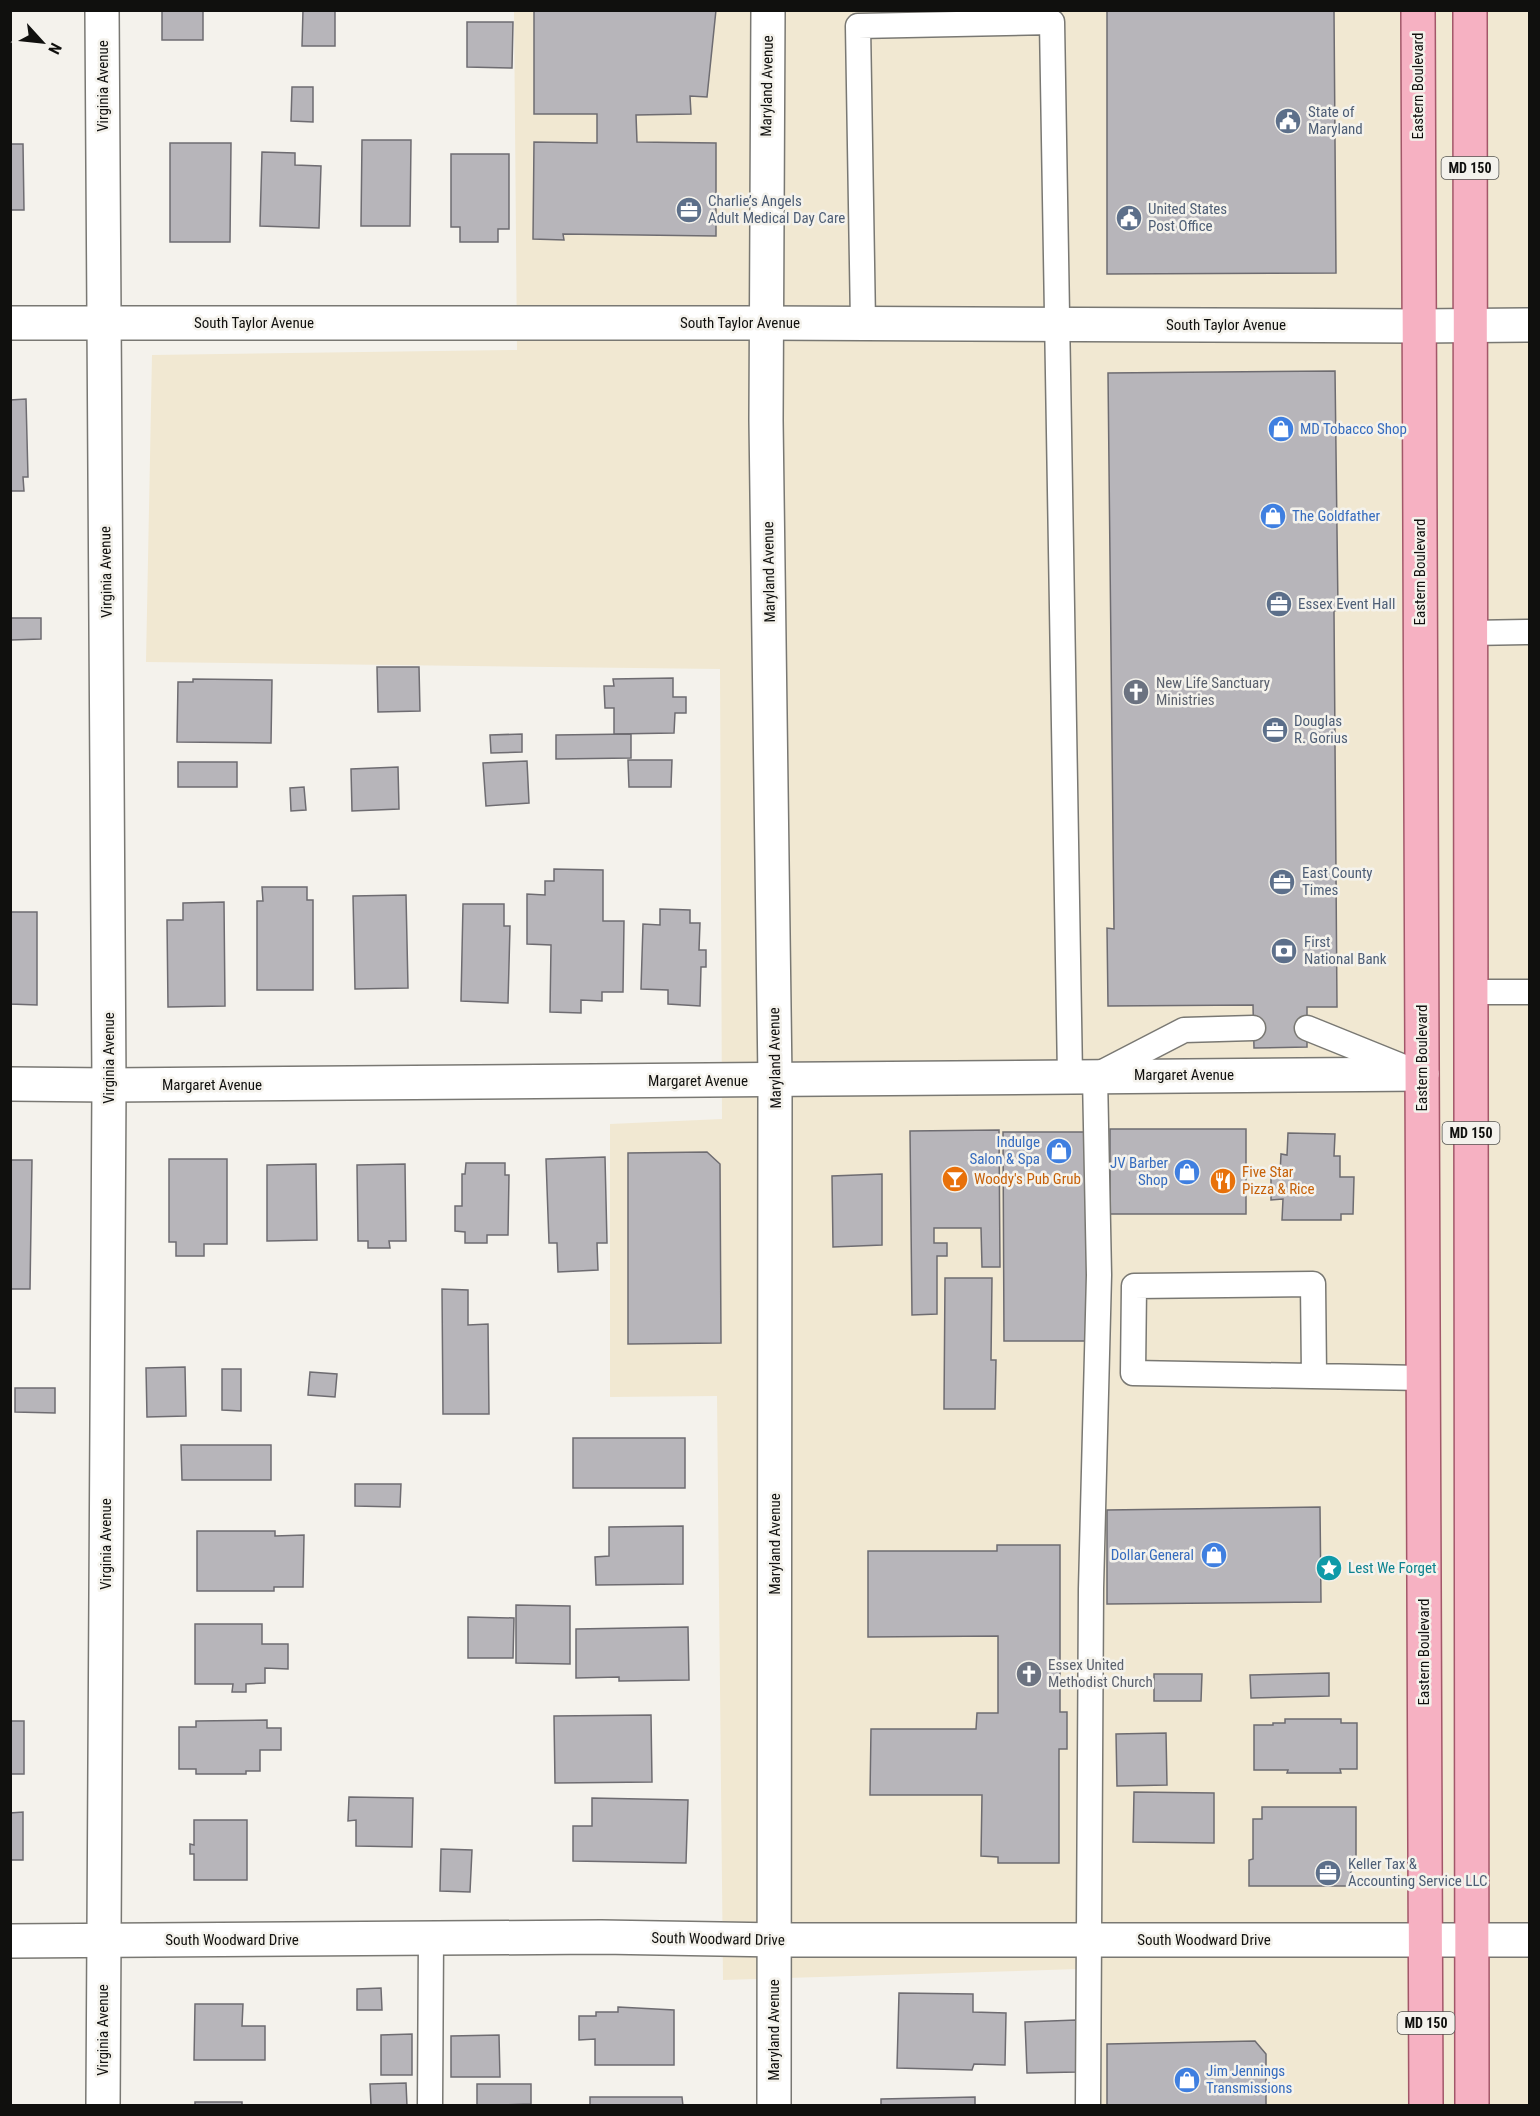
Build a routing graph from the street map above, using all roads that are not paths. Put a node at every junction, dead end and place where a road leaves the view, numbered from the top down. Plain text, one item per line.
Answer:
1 (102, 10) edge
2 (768, 10) edge
3 (1418, 10) edge
4 (1470, 10) edge
5 (10, 323) edge
6 (104, 323) junction
7 (765, 323) junction
8 (863, 323) junction
9 (1057, 325) junction
10 (1470, 325) junction
11 (1530, 325) edge
12 (1419, 326) junction
13 (1530, 632) edge
14 (1470, 633) junction
15 (1471, 992) junction
16 (1530, 992) edge
17 (1253, 1028) dead end
18 (1307, 1028) dead end
19 (1422, 1074) junction
20 (1083, 1076) junction
21 (775, 1080) junction
22 (10, 1084) edge
23 (110, 1085) junction
24 (1314, 1375) junction
25 (1423, 1378) junction
26 (431, 1938) junction
27 (775, 1940) junction
28 (1088, 1940) junction
29 (1425, 1940) junction
30 (1472, 1940) junction
31 (1530, 1940) edge
32 (10, 1941) edge
33 (104, 1941) junction
34 (103, 2106) edge
35 (430, 2106) edge
36 (774, 2106) edge
37 (1088, 2106) edge
38 (1426, 2106) edge
39 (1472, 2106) edge

1 - 6 street, Virginia Avenue
2 - 7 street, Maryland Avenue
3 - 12 main road, Eastern Boulevard / MD 150
4 - 10 main road, MD 150
5 - 6 street, South Taylor Avenue
6 - 7 street, South Taylor Avenue
6 - 23 street, Virginia Avenue
7 - 8 street, South Taylor Avenue
7 - 21 street, Maryland Avenue
8 - 9 street, South Taylor Avenue
8 - 9 lane
9 - 12 street, South Taylor Avenue
9 - 20 lane
10 - 11 street, South Taylor Avenue
10 - 12 street, South Taylor Avenue
10 - 14 main road, MD 150
12 - 19 main road, Eastern Boulevard / MD 150
13 - 14 lane
14 - 15 main road, MD 150
15 - 16 lane
15 - 30 main road, MD 150
17 - 20 lane
18 - 19 lane
19 - 20 street, Margaret Avenue
19 - 25 main road, Eastern Boulevard / MD 150
20 - 21 street, Margaret Avenue
20 - 28 lane
21 - 23 street, Margaret Avenue
21 - 27 street, Maryland Avenue
22 - 23 street, Margaret Avenue
23 - 33 street, Virginia Avenue
24 - 24 lane
24 - 25 lane
25 - 29 main road, Eastern Boulevard / MD 150
26 - 27 street, South Woodward Drive
26 - 33 street, South Woodward Drive
26 - 35 lane
27 - 28 street, South Woodward Drive
27 - 36 street, Maryland Avenue
28 - 29 street, South Woodward Drive
28 - 37 lane
29 - 30 street, South Woodward Drive
29 - 38 main road, Eastern Boulevard / MD 150
30 - 31 street, South Woodward Drive
30 - 39 main road, MD 150
32 - 33 street, South Woodward Drive
33 - 34 street, Virginia Avenue

